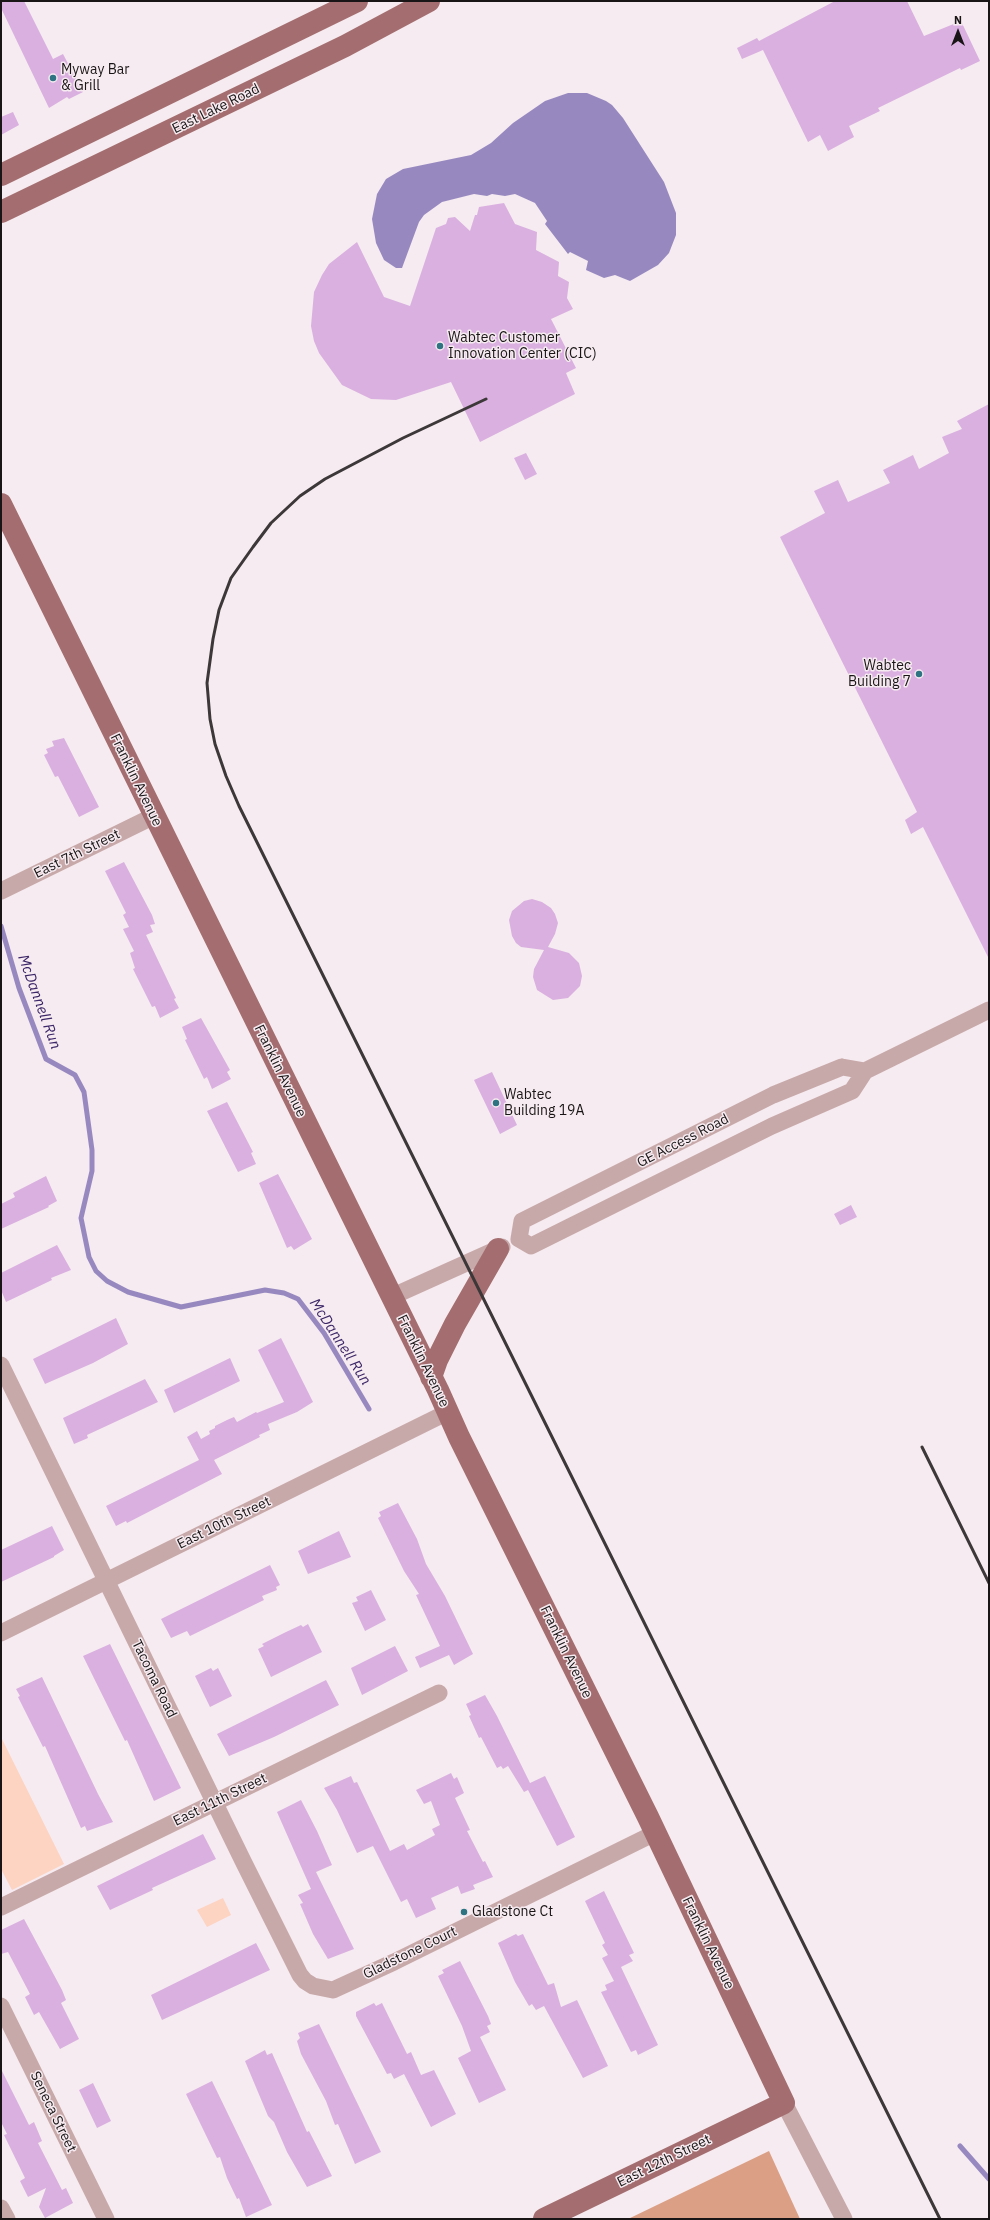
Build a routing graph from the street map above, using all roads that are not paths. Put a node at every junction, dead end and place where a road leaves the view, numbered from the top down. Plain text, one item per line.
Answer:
1 (357, 1) edge
2 (428, 1) edge
3 (1, 175) edge
4 (1, 212) edge
5 (1, 504) edge
6 (154, 816) junction
7 (1, 891) edge
8 (989, 1010) edge
9 (865, 1071) junction
10 (519, 1239) junction
11 (498, 1249) junction
12 (391, 1297) junction
13 (1, 1365) edge
14 (432, 1377) junction
15 (448, 1412) junction
16 (106, 1581) junction
17 (1, 1633) edge
18 (439, 1693) dead end
19 (215, 1803) junction
20 (655, 1833) junction
21 (1, 1907) edge
22 (315, 1987) joint
23 (1, 2006) edge
24 (784, 2103) junction
25 (1, 2208) edge
26 (101, 2218) edge
27 (7, 2219) edge
28 (544, 2219) edge
29 (844, 2219) edge

1 - 3 main road
2 - 4 main road, East Lake Road
5 - 6 main road, Franklin Avenue
6 - 7 street, East 7th Street
6 - 12 main road, Franklin Avenue
8 - 9 street
9 - 10 street, GE Access Road
9 - 10 street, GE Access Road
10 - 11 street
11 - 12 street
11 - 14 main road
12 - 14 main road, Franklin Avenue
13 - 16 street, Tacoma Road
14 - 15 main road, Franklin Avenue
15 - 16 street, East 10th Street
15 - 20 main road, Franklin Avenue
16 - 17 street, East 10th Street
16 - 19 street, Tacoma Road
18 - 19 street, East 11th Street
19 - 21 street, East 11th Street
19 - 22 street, Tacoma Road
20 - 22 street, Gladstone Court
20 - 24 main road, Franklin Avenue
23 - 26 street, Seneca Street
24 - 28 main road, East 12th Street
24 - 29 street, Franklin Avenue
25 - 27 street

